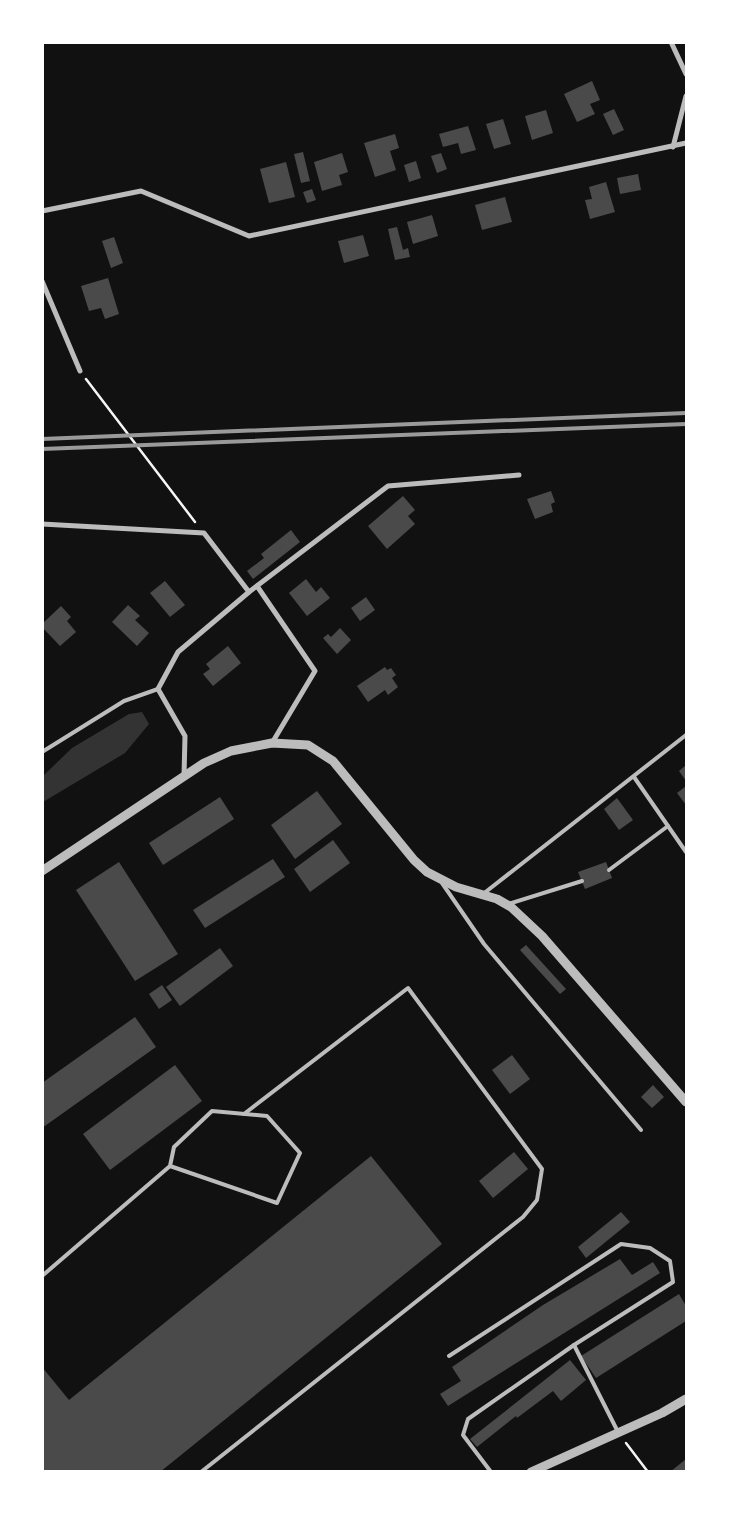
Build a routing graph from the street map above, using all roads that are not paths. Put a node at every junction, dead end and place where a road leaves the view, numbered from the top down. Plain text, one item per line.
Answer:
1 (671, 42) edge
2 (686, 74) edge
3 (686, 96) edge
4 (686, 143) edge
5 (673, 146) junction
6 (42, 211) edge
7 (42, 281) edge
8 (80, 371) road end
9 (519, 476) dead end
10 (42, 524) edge
11 (257, 586) junction
12 (248, 592) junction
13 (158, 689) junction
14 (686, 735) edge
15 (272, 743) junction
16 (42, 752) edge
17 (184, 776) junction
18 (634, 777) junction
19 (668, 826) junction
20 (686, 852) edge
21 (609, 870) dead end
22 (42, 871) edge
23 (440, 879) junction
24 (582, 881) dead end
25 (483, 894) junction
26 (507, 904) junction
27 (686, 1102) edge
28 (244, 1114) junction
29 (640, 1130) dead end
30 (170, 1166) junction
31 (42, 1276) edge
32 (574, 1346) junction
33 (448, 1356) dead end
34 (686, 1399) edge
35 (618, 1432) junction
36 (201, 1472) edge
37 (491, 1472) edge
38 (531, 1472) edge

1 - 2 street
3 - 5 street
4 - 5 street
5 - 6 street
7 - 8 street
9 - 11 street
10 - 12 street
11 - 12 street
11 - 15 street
12 - 13 street
13 - 16 lane
13 - 17 street
14 - 18 lane
15 - 17 street
15 - 23 street
17 - 22 street
18 - 19 lane
18 - 25 lane
19 - 20 lane
19 - 21 lane
23 - 25 street
23 - 29 lane
24 - 26 lane
25 - 26 street
26 - 27 street
28 - 30 lane
28 - 30 lane
28 - 36 lane
30 - 31 lane
32 - 33 lane
32 - 35 lane
32 - 37 lane
34 - 35 street
35 - 38 street

